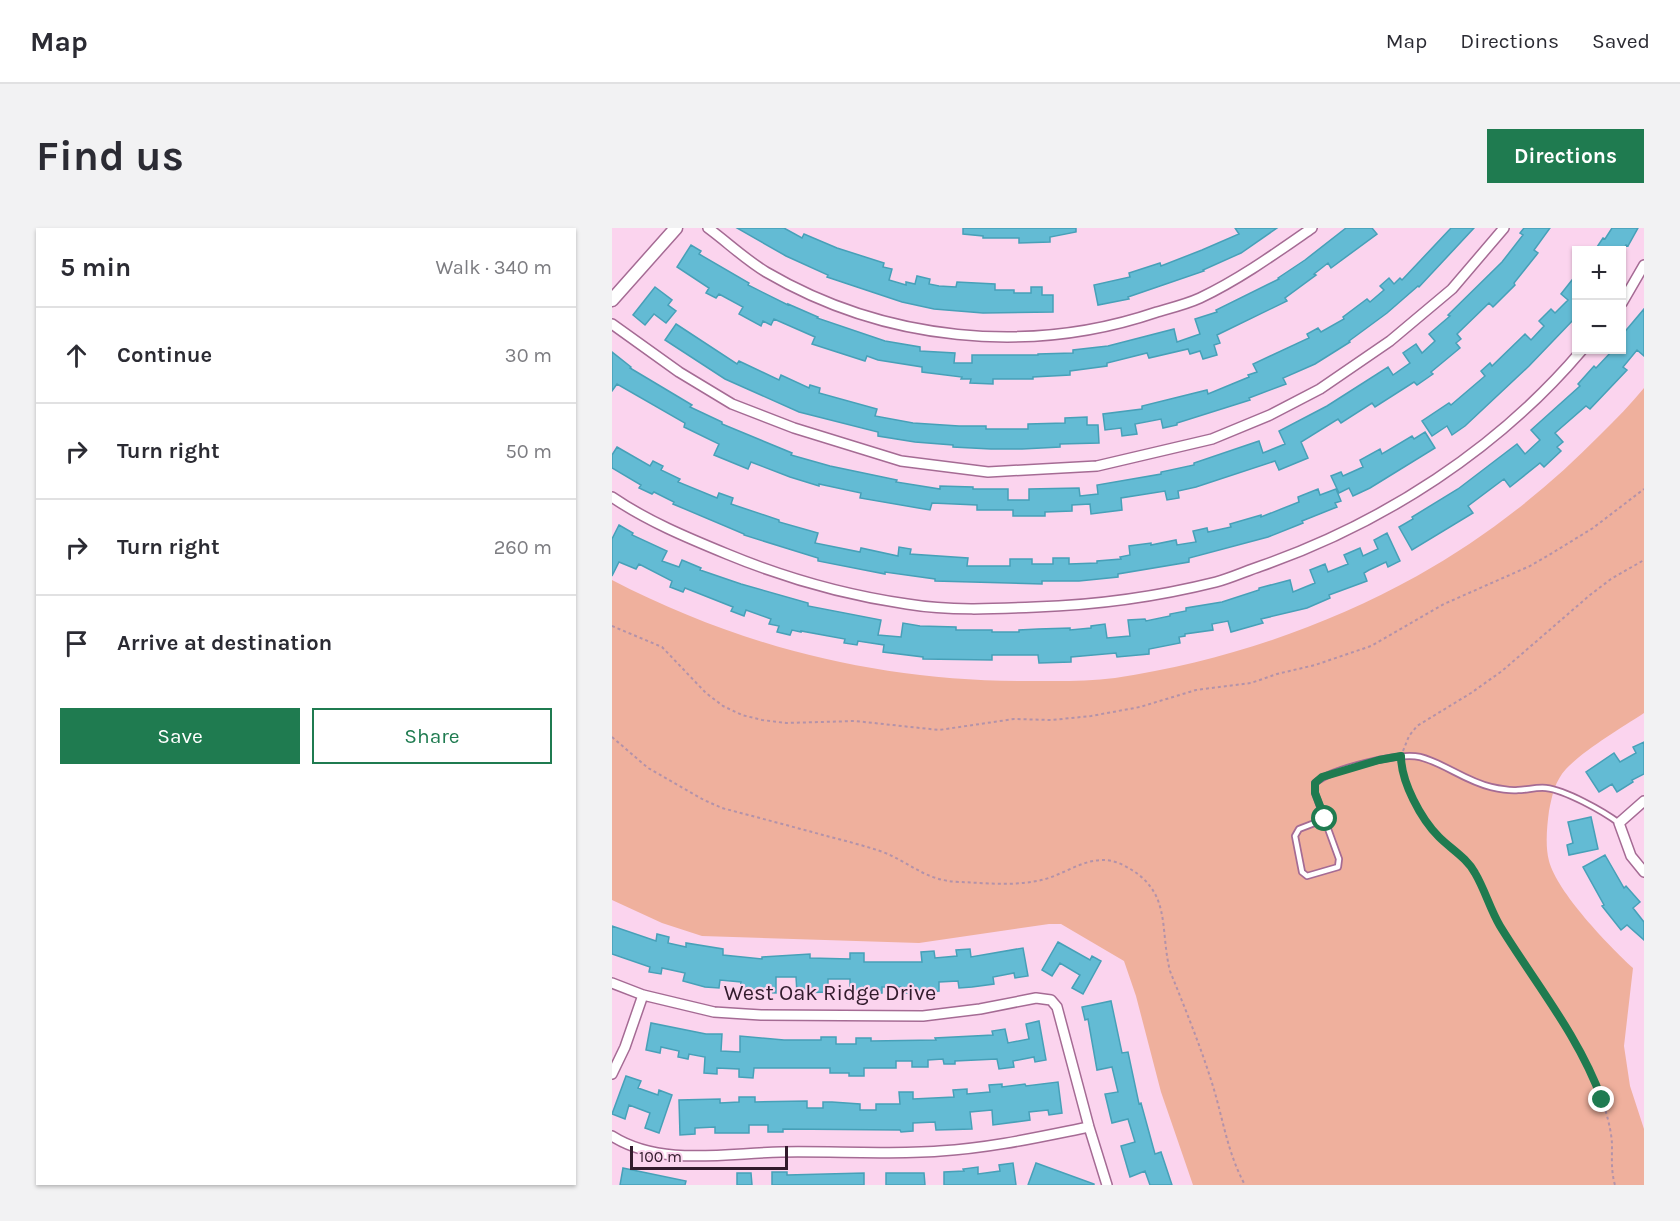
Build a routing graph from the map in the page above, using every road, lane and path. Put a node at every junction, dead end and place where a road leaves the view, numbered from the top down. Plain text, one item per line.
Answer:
1 (676, 228) edge
2 (708, 228) edge
3 (1312, 228) edge
4 (1504, 228) edge
5 (1644, 265) edge
6 (612, 300) edge
7 (1624, 300) edge
8 (612, 324) edge
9 (1578, 354) edge
10 (1644, 489) edge
11 (612, 497) edge
12 (1644, 560) edge
13 (612, 626) edge
14 (612, 737) edge
15 (1401, 756) junction
16 (1644, 801) edge
17 (1325, 819) junction
18 (1619, 824) junction
19 (1644, 872) edge
20 (612, 982) edge
21 (643, 995) junction
22 (612, 1074) edge
23 (1089, 1127) junction
24 (612, 1136) edge
25 (1107, 1185) edge
26 (1245, 1185) edge
27 (1615, 1185) edge

1 - 6 street
2 - 3 street
4 - 8 street
5 - 7 street
9 - 11 street
10 - 13 path
12 - 15 path
14 - 26 path
15 - 17 lane
15 - 18 lane
15 - 27 path
16 - 18 street
17 - 17 lane
18 - 19 street
20 - 21 street, West Oak Ridge Drive
21 - 22 street
21 - 23 street, West Oak Ridge Drive
23 - 24 street
23 - 25 street

